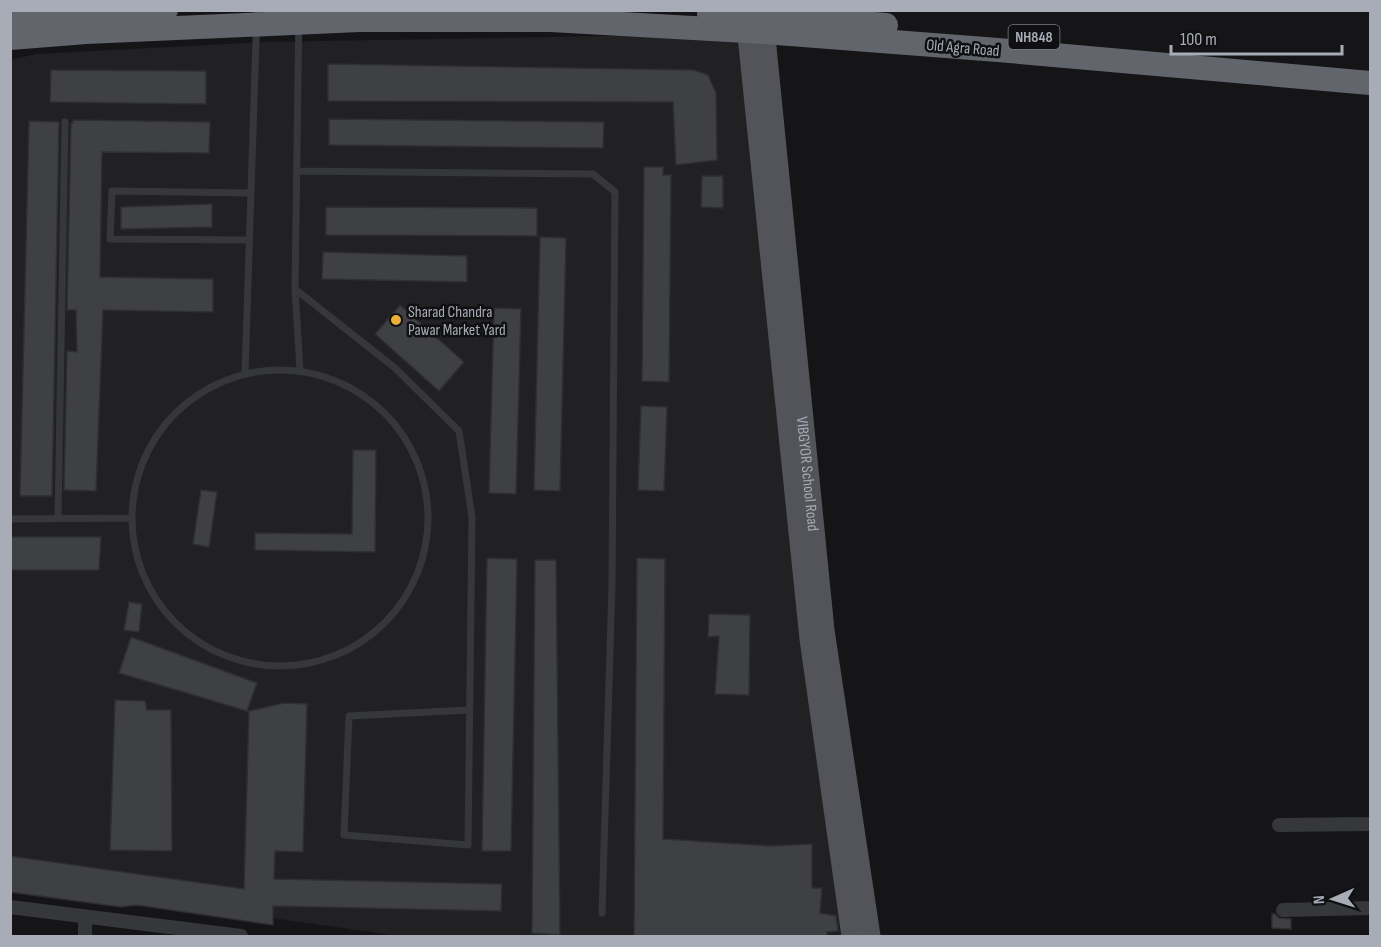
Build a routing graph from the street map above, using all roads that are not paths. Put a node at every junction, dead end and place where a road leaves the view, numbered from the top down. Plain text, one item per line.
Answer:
1 (166, 10) edge
2 (610, 10) edge
3 (300, 17) edge
4 (10, 18) edge
5 (257, 18) edge
6 (755, 19) edge
7 (10, 38) edge
8 (1371, 68) edge
9 (1371, 83) edge
10 (65, 122) dead end
11 (297, 171) junction
12 (251, 193) junction
13 (249, 240) junction
14 (295, 290) junction
15 (300, 370) junction
16 (244, 373) junction
17 (58, 518) junction
18 (132, 518) junction
19 (10, 519) edge
20 (470, 710) junction
21 (1371, 824) edge
22 (1279, 825) dead end
23 (10, 907) edge
24 (1371, 908) edge
25 (1283, 910) dead end
26 (602, 913) dead end
27 (85, 916) junction
28 (85, 936) edge
29 (241, 936) edge
30 (852, 936) edge
31 (870, 936) edge

1 - 4 highway
2 - 6 highway, NH848
3 - 5 highway, NH848
3 - 6 highway, Old Agra Road / NH848
3 - 11 lane
5 - 7 highway, NH848
5 - 12 lane
6 - 8 highway, NH848
6 - 9 highway, Old Agra Road / NH848
6 - 30 main road, VIBGYOR School Road
6 - 31 main road, VIBGYOR School Road
10 - 17 lane
11 - 14 lane
11 - 26 lane
12 - 13 lane
12 - 13 lane
13 - 16 lane
14 - 15 lane
14 - 20 lane
15 - 16 lane
15 - 18 lane
16 - 18 lane
17 - 18 lane
17 - 19 lane
20 - 20 lane
21 - 22 street
23 - 27 street
24 - 25 street
27 - 28 street
27 - 29 street

